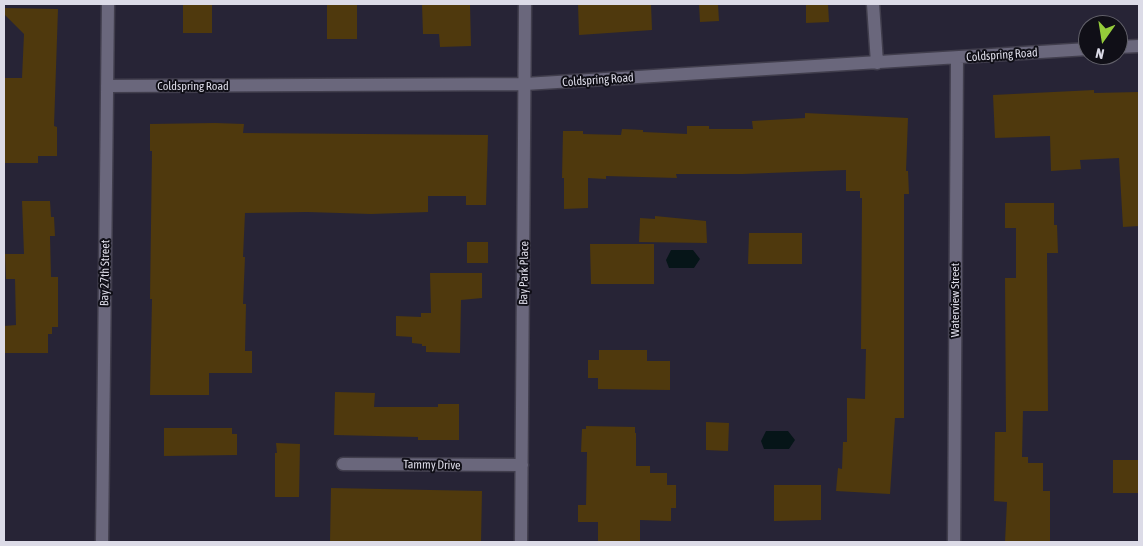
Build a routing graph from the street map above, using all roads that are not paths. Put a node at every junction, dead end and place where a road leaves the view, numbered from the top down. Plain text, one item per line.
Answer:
1 (108, 4) edge
2 (525, 4) edge
3 (873, 4) edge
4 (1078, 50) edge
5 (957, 58) junction
6 (877, 62) junction
7 (525, 84) junction
8 (107, 86) junction
9 (343, 464) dead end
10 (522, 465) junction
11 (102, 542) edge
12 (521, 542) edge
13 (954, 542) edge

1 - 8 street, Bay 27th Street
2 - 7 street, Bay Park Place
3 - 6 street
4 - 5 street, Coldspring Road
5 - 6 street, Coldspring Road
5 - 13 street, Waterview Street
6 - 7 street, Coldspring Road
7 - 8 street, Coldspring Road
7 - 10 street, Bay Park Place
8 - 11 street, Bay 27th Street
9 - 10 street, Tammy Drive
10 - 12 street, Bay Park Place

